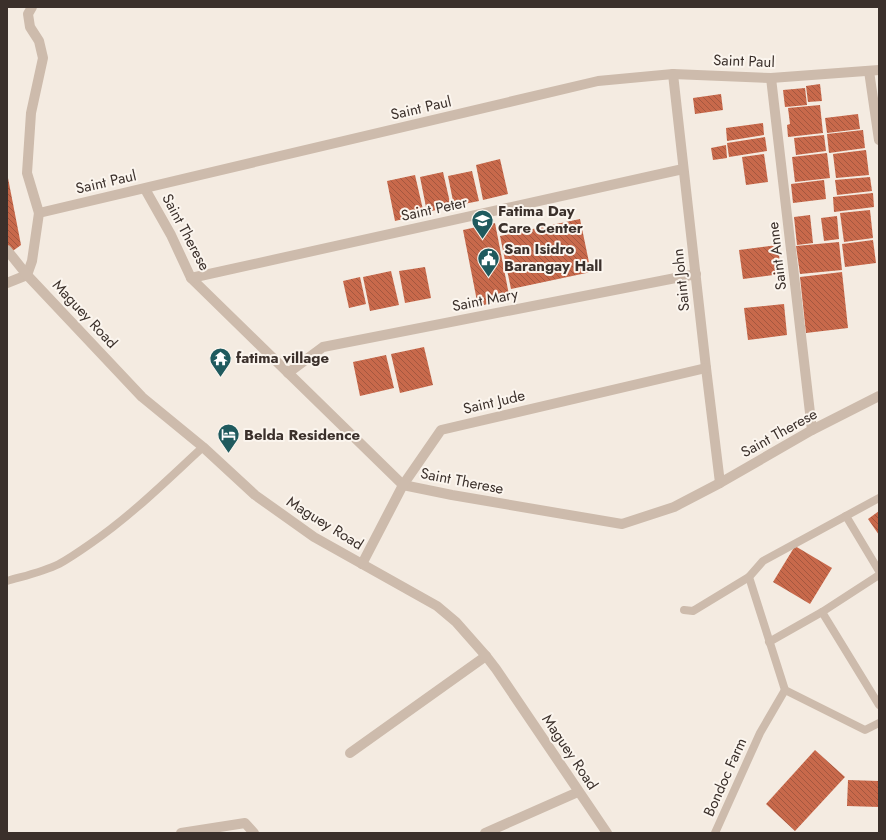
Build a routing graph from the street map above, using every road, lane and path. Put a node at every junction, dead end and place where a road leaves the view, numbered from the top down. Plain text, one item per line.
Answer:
1 (32, 7) edge
2 (874, 71) edge
3 (673, 74) junction
4 (770, 78) junction
5 (879, 140) edge
6 (684, 169) junction
7 (145, 189) junction
8 (39, 213) junction
9 (7, 250) edge
10 (696, 274) junction
11 (27, 275) junction
12 (191, 278) junction
13 (7, 284) edge
14 (706, 368) junction
15 (288, 373) junction
16 (879, 396) edge
17 (812, 430) junction
18 (203, 447) junction
19 (720, 483) junction
20 (403, 485) junction
21 (879, 498) edge
22 (846, 516) junction
23 (362, 564) junction
24 (879, 571) edge
25 (879, 575) edge
26 (749, 578) junction
27 (7, 581) edge
28 (684, 610) dead end
29 (822, 612) junction
30 (769, 642) junction
31 (486, 656) junction
32 (785, 690) junction
33 (879, 705) edge
34 (879, 723) edge
35 (350, 753) dead end
36 (578, 792) junction
37 (182, 833) edge
38 (254, 833) edge
39 (484, 833) edge
40 (607, 833) edge
41 (716, 833) edge

1 - 8 street
2 - 4 street, Saint Paul
2 - 5 street
3 - 4 street, Saint Paul
3 - 6 street, Saint John
3 - 7 street, Saint Paul
4 - 17 street, Saint Anne
6 - 10 street, Saint John
6 - 12 street, Saint Peter
7 - 8 street, Saint Paul
7 - 12 street, Saint Therese
8 - 11 street
9 - 11 street, Maguey Road
10 - 14 street, Saint John
10 - 15 street, Saint Mary
11 - 13 street
11 - 18 street, Maguey Road
12 - 15 street, Saint Therese
14 - 19 street, Saint John
14 - 20 street, Saint Jude
15 - 20 street, Saint Therese
16 - 17 street, Saint Therese
17 - 19 street, Saint Therese
18 - 23 street, Maguey Road
18 - 27 lane
19 - 20 street, Saint Therese
20 - 23 street, Saint Jude
21 - 22 lane
22 - 24 lane
22 - 26 lane
23 - 31 street, Maguey Road
25 - 29 lane
26 - 28 lane
26 - 30 lane
29 - 30 lane
29 - 33 lane
30 - 32 lane
31 - 35 street
31 - 36 street, Maguey Road
32 - 34 lane
32 - 41 lane, Bondoc Farm
36 - 39 street
36 - 40 street, Maguey Road
37 - 38 street

